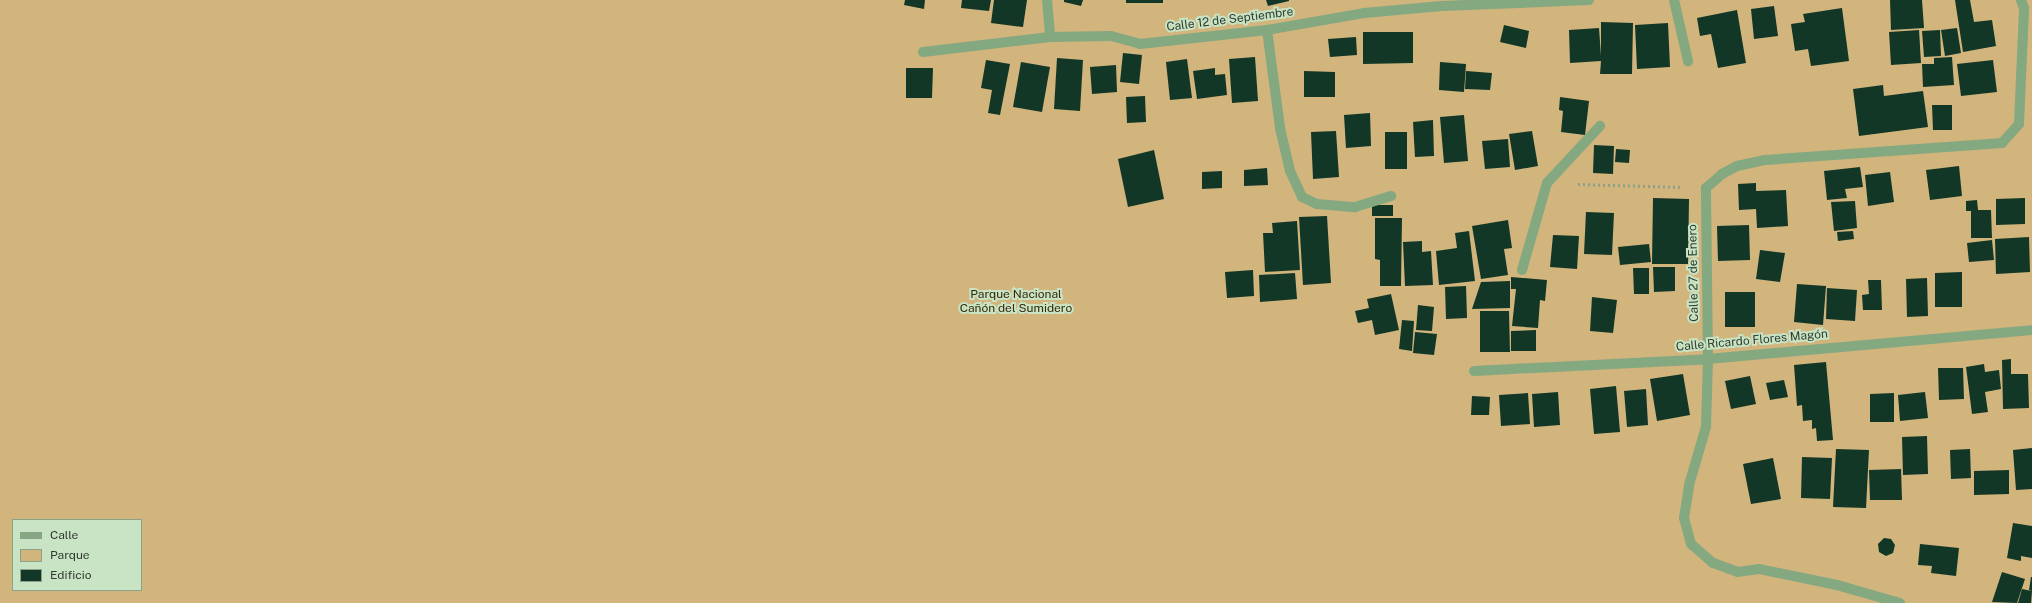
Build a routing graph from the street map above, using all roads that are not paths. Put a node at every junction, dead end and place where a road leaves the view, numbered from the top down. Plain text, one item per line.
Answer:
1 (1047, 0) edge
2 (1590, 0) edge
3 (1674, 0) edge
4 (2023, 4) edge
5 (1267, 30) junction
6 (1050, 37) junction
7 (923, 52) dead end
8 (1688, 61) dead end
9 (1600, 126) dead end
10 (1392, 196) dead end
11 (1522, 270) dead end
12 (2032, 330) edge
13 (1708, 359) junction
14 (1474, 371) dead end
15 (1900, 603) edge

1 - 6 street
2 - 5 street, Calle 12 de Septiembre
3 - 8 street
4 - 13 street, Calle 27 de Enero
5 - 6 street, Calle 12 de Septiembre
5 - 10 street
6 - 7 street, Calle 12 de Septiembre
9 - 11 street
12 - 13 street, Calle Ricardo Flores Magón
13 - 14 street, Calle Ricardo Flores Magón
13 - 15 street, Calle 27 de Enero

